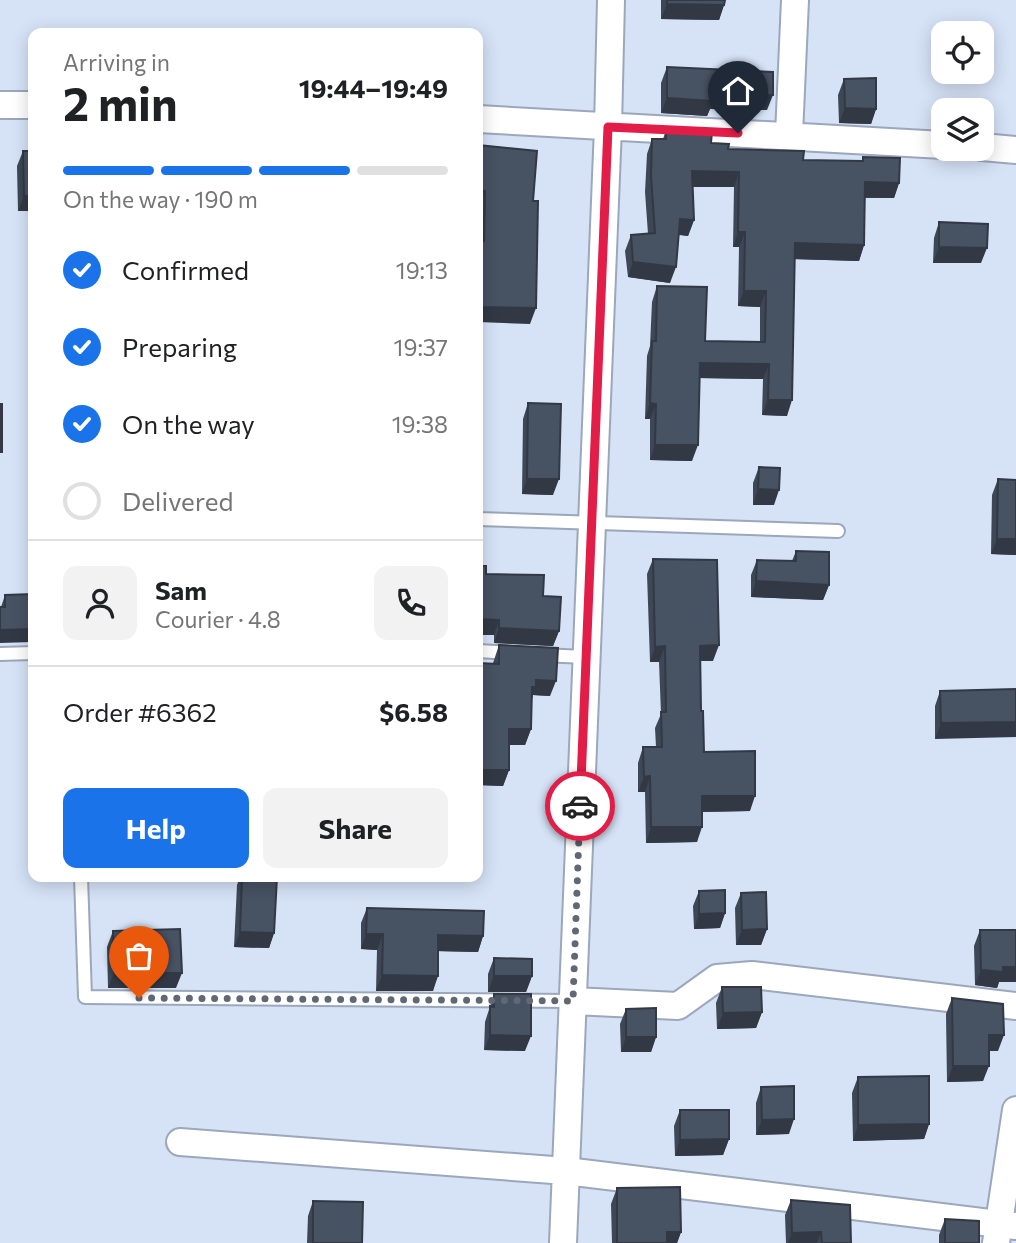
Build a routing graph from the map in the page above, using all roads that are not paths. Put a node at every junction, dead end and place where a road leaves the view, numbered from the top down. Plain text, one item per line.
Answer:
1 (611, 0) edge
2 (795, 0) edge
3 (0, 105) edge
4 (28, 105) edge
5 (483, 119) edge
6 (608, 127) junction
7 (789, 135) junction
8 (931, 144) edge
9 (994, 148) edge
10 (1016, 150) edge
11 (483, 519) edge
12 (591, 522) junction
13 (838, 531) dead end
14 (483, 651) edge
15 (28, 653) edge
16 (0, 654) edge
17 (586, 657) junction
18 (81, 882) edge
19 (573, 1001) junction
20 (1016, 1006) edge
21 (1016, 1110) edge
22 (180, 1142) dead end
23 (566, 1171) junction
24 (1004, 1231) edge
25 (563, 1243) edge

1 - 6 street
2 - 7 street
3 - 4 street
5 - 6 street
6 - 7 street
6 - 12 street
7 - 8 street
9 - 10 street
11 - 12 lane
12 - 13 lane
12 - 17 street
14 - 17 lane
15 - 16 lane
17 - 19 street
18 - 19 lane
19 - 20 street
19 - 23 street
21 - 24 street
22 - 23 street
23 - 24 street
23 - 25 street

